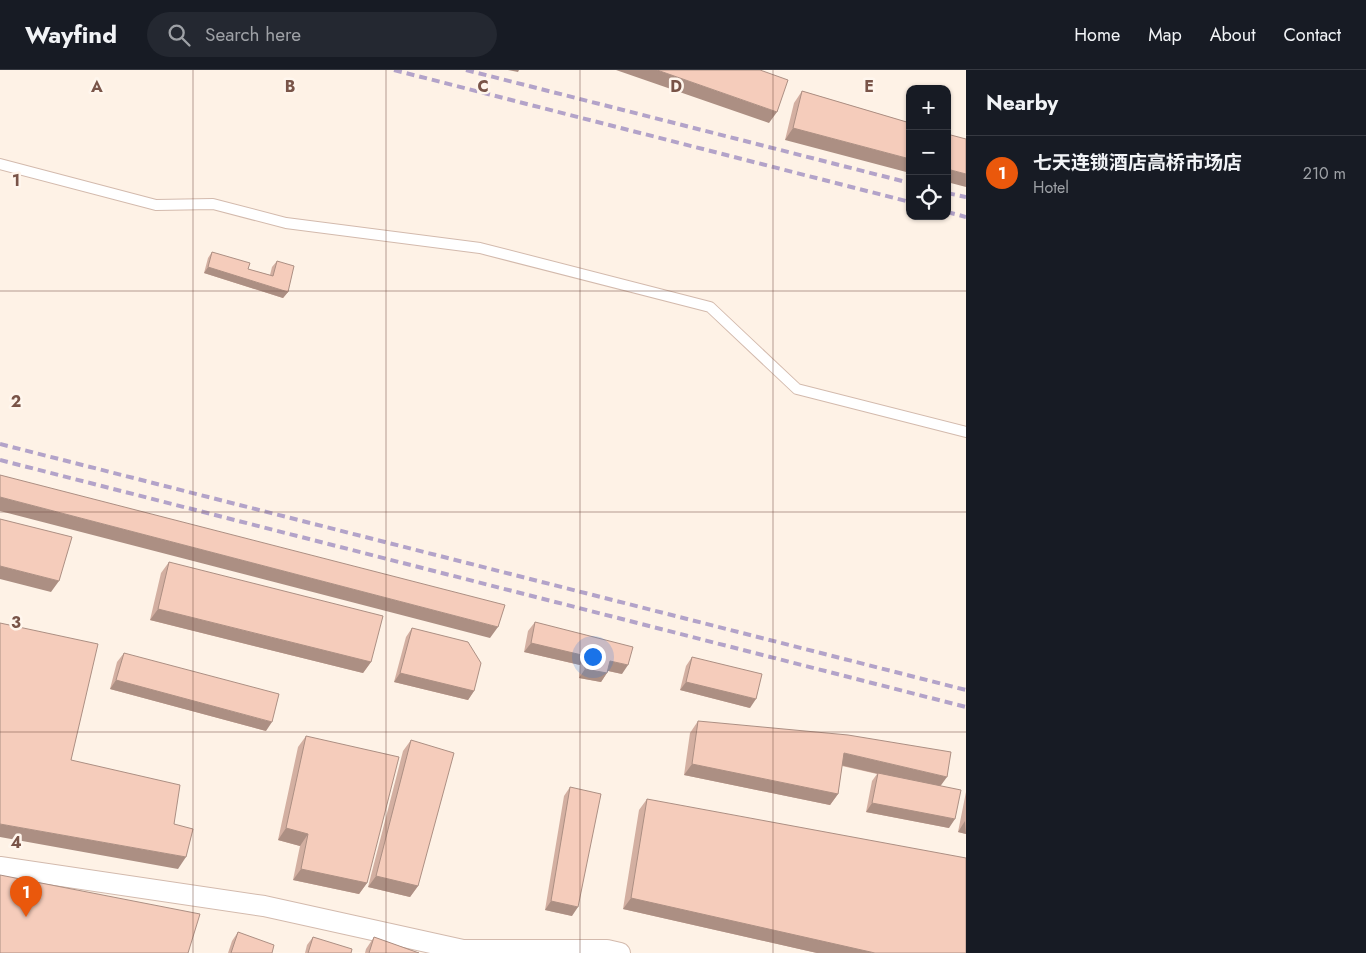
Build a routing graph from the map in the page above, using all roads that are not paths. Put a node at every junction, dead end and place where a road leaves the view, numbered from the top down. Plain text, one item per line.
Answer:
1 (0, 164) edge
2 (966, 432) edge
3 (0, 867) edge
4 (542, 952) edge
5 (620, 953) edge

1 - 2 lane
3 - 4 street
4 - 5 street

